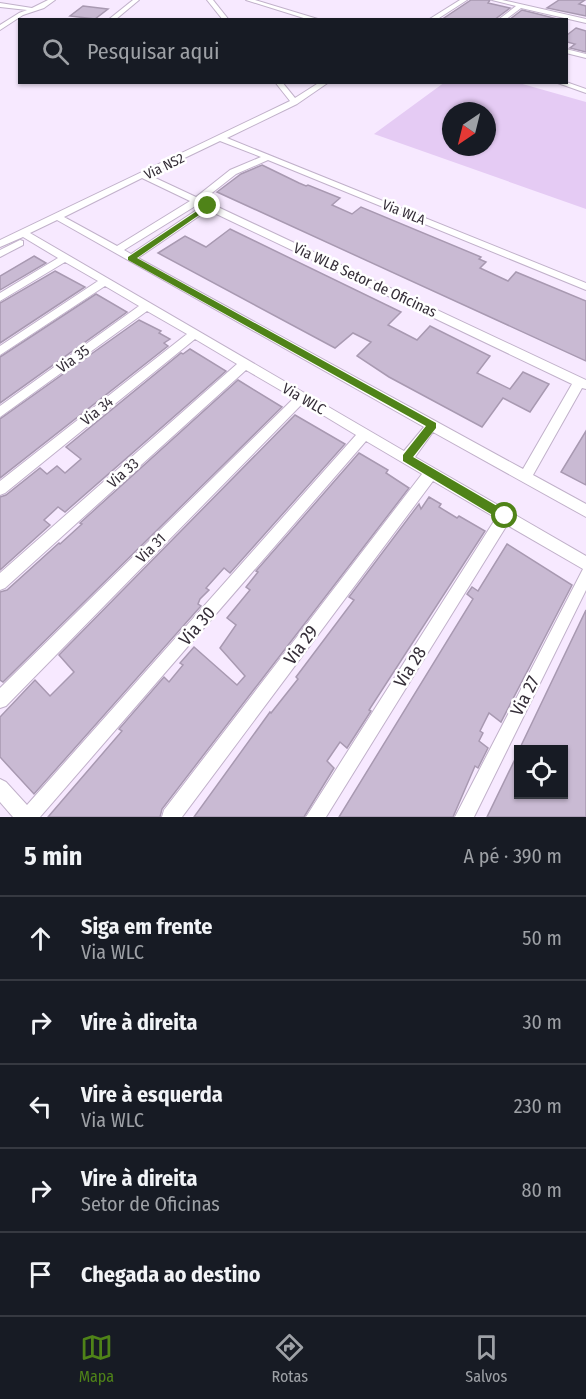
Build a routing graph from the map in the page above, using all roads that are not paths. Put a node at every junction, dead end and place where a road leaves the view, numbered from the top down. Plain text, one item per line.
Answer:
1 (52, 0) edge
2 (136, 0) edge
3 (210, 0) edge
4 (249, 0) edge
5 (464, 0) edge
6 (495, 0) edge
7 (0, 5) edge
8 (520, 6) junction
9 (35, 10) junction
10 (114, 18) edge
11 (224, 18) edge
12 (311, 18) edge
13 (437, 18) edge
14 (504, 18) edge
15 (564, 18) edge
16 (568, 19) edge
17 (586, 21) edge
18 (0, 28) edge
19 (568, 51) edge
20 (586, 56) edge
21 (280, 84) edge
22 (324, 84) edge
23 (564, 84) edge
24 (586, 91) edge
25 (294, 102) junction
26 (222, 138) junction
27 (268, 157) junction
28 (144, 176) junction
29 (197, 201) junction
30 (208, 206) junction
31 (58, 218) junction
32 (26, 235) junction
33 (0, 244) edge
34 (117, 250) junction
35 (0, 254) edge
36 (65, 258) junction
37 (131, 258) junction
38 (105, 281) junction
39 (586, 287) edge
40 (0, 298) edge
41 (146, 306) junction
42 (194, 334) junction
43 (0, 351) edge
44 (245, 364) junction
45 (582, 383) edge
46 (302, 397) junction
47 (0, 412) edge
48 (432, 425) junction
49 (365, 434) junction
50 (406, 458) junction
51 (431, 473) junction
52 (525, 477) junction
53 (0, 489) edge
54 (586, 511) edge
55 (505, 516) junction
56 (586, 564) edge
57 (586, 575) edge
58 (0, 583) edge
59 (0, 700) edge
60 (1, 791) edge
61 (26, 817) edge
62 (171, 817) edge
63 (315, 817) edge
64 (464, 817) edge

1 - 9 street
2 - 10 street
3 - 11 street
4 - 12 street
5 - 13 street
6 - 8 street
7 - 9 street
8 - 14 street
8 - 15 street
9 - 18 street
16 - 17 street
19 - 20 street
21 - 25 street
22 - 25 street, Via NS2
23 - 24 street
25 - 26 street, Via NS2
26 - 27 street, Via WLA
26 - 28 street, Via NS2
27 - 29 street
27 - 39 street, Via WLA
28 - 29 street, Via WLB Setor de Oficinas
28 - 31 street, Via NS2
29 - 30 street, Via WLB Setor de Oficinas
29 - 34 street
30 - 37 street
30 - 45 street, Via WLB Setor de Oficinas
31 - 32 street, Via NS2
31 - 34 street
32 - 33 street, Via NS2
32 - 35 street
32 - 36 street, Via WLC
34 - 37 street
36 - 38 street, Via WLC
36 - 40 street
37 - 48 street
38 - 41 street, Via WLC
38 - 43 street
41 - 42 street, Via WLC
41 - 47 street, Via 35
42 - 44 street, Via WLC
42 - 53 street, Via 34
44 - 46 street, Via WLC
44 - 58 street, Via 33
45 - 52 street
46 - 49 street, Via WLC
46 - 59 street, Via 31
48 - 50 street
48 - 52 street
49 - 50 street, Via WLC
49 - 61 street, Via 30
50 - 51 street, Via WLC
51 - 55 street, Via WLC
51 - 62 street, Via 29
52 - 54 street
55 - 56 street, Via WLC
55 - 63 street, Via 28
57 - 64 street, Via 27
60 - 61 street

